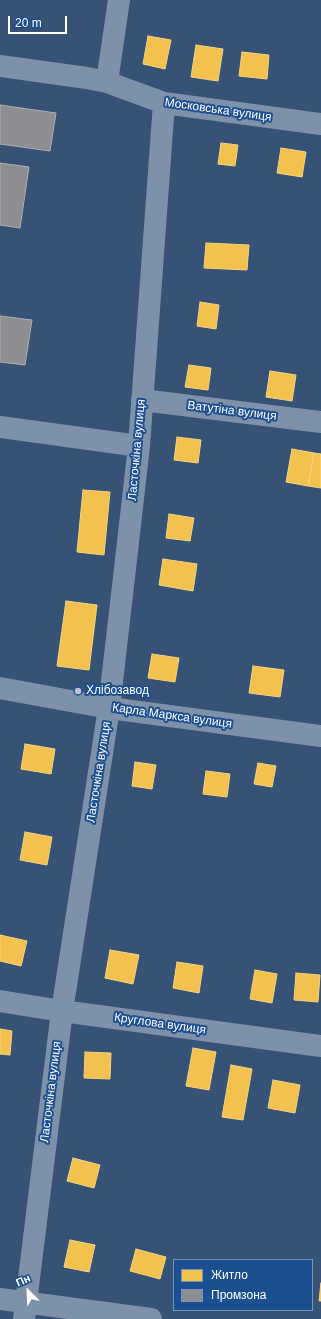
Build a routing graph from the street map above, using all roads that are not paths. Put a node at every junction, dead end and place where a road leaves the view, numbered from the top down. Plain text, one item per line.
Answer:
1 (119, 0) edge
2 (0, 66) edge
3 (106, 82) junction
4 (164, 103) junction
5 (321, 124) edge
6 (142, 400) junction
7 (321, 422) edge
8 (0, 427) edge
9 (139, 446) junction
10 (0, 688) edge
11 (109, 708) junction
12 (321, 736) edge
13 (0, 1001) edge
14 (62, 1011) junction
15 (321, 1046) edge
16 (0, 1299) edge
17 (25, 1311) edge
18 (151, 1319) edge

1 - 3 street
2 - 3 street, Московська вулиця
3 - 4 street, Московська вулиця
4 - 5 street, Московська вулиця
4 - 6 street, Ласточкіна вулиця
6 - 7 street, Ватутіна вулиця
6 - 9 street, Ласточкіна вулиця
8 - 9 street
9 - 11 street, Ласточкіна вулиця
10 - 11 street, Карла Маркса вулиця
11 - 12 street, Карла Маркса вулиця
11 - 14 street, Ласточкіна вулиця
13 - 14 street, Круглова вулиця
14 - 15 street, Круглова вулиця
14 - 17 street, Ласточкіна вулиця
16 - 17 street
17 - 18 street

